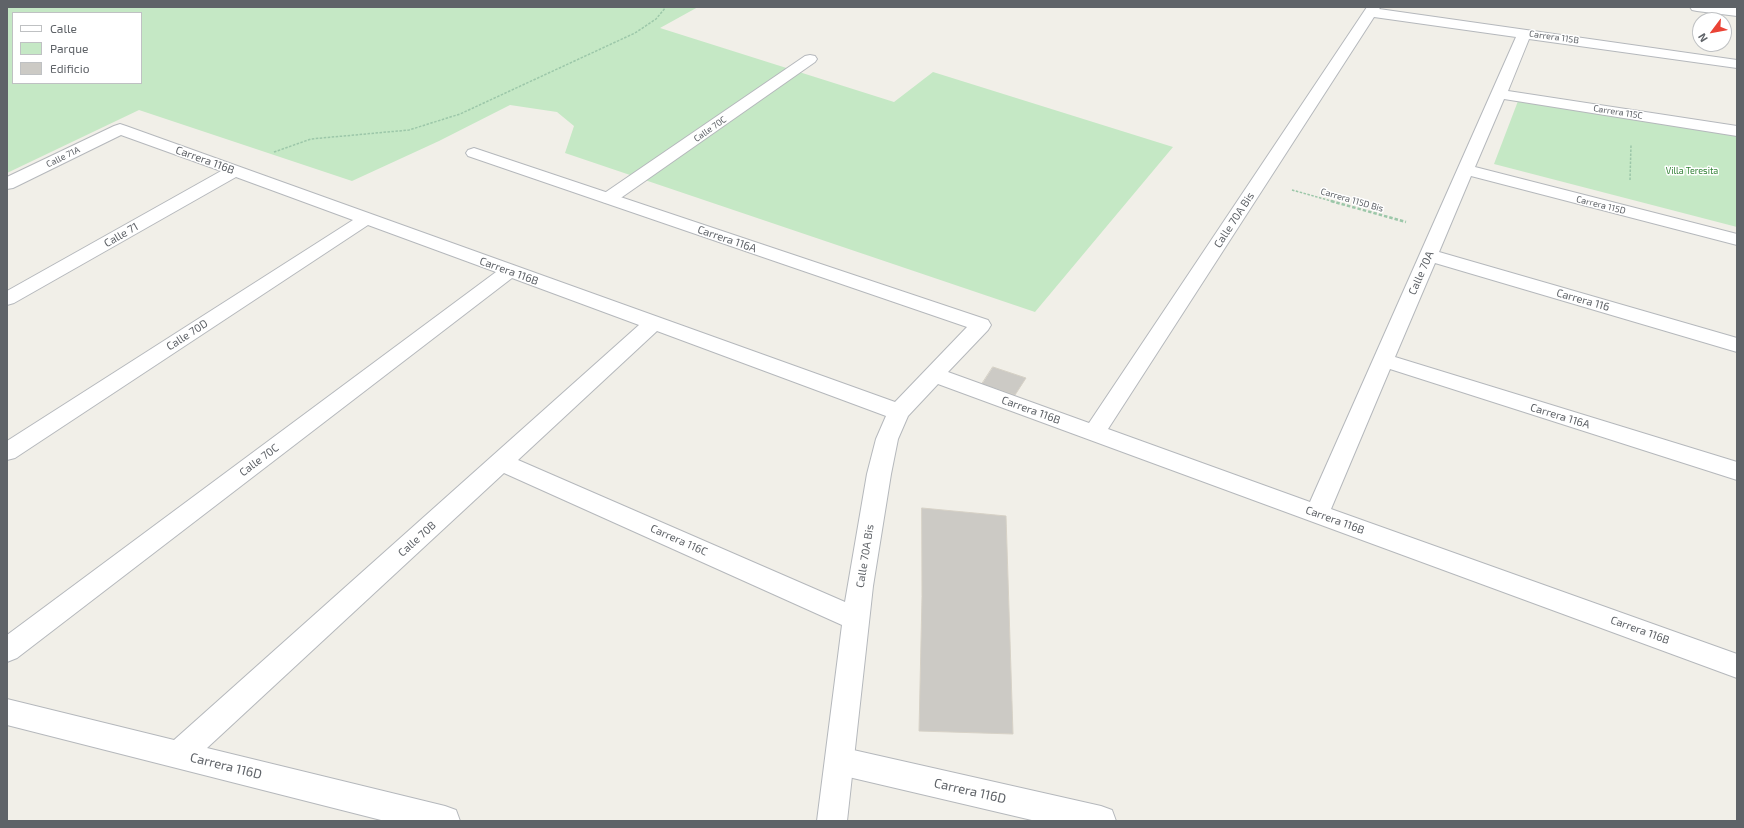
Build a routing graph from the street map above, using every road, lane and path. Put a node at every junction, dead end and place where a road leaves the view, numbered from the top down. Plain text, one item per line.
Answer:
1 (666, 7) edge
2 (1697, 7) edge
3 (1372, 10) edge
4 (1737, 12) edge
5 (1525, 33) junction
6 (810, 59) dead end
7 (1737, 64) edge
8 (1499, 94) junction
9 (1631, 115) junction
10 (120, 129) joint
11 (1737, 131) edge
12 (474, 152) dead end
13 (1466, 170) junction
14 (234, 171) junction
15 (1260, 181) junction
16 (7, 184) edge
17 (609, 198) junction
18 (1629, 212) junction
19 (366, 218) junction
20 (1439, 232) junction
21 (1737, 240) edge
22 (1429, 255) junction
23 (510, 271) junction
24 (7, 299) edge
25 (654, 323) junction
26 (981, 325) joint
27 (1737, 345) edge
28 (1383, 360) junction
29 (934, 375) junction
30 (899, 412) junction
31 (1094, 433) junction
32 (7, 452) edge
33 (502, 462) junction
34 (1737, 471) edge
35 (1317, 514) junction
36 (856, 619) junction
37 (7, 650) edge
38 (1737, 666) edge
39 (7, 712) edge
40 (179, 754) junction
41 (840, 761) junction
42 (445, 821) edge
43 (832, 821) edge
44 (1101, 821) edge

1 - 14 path
2 - 4 street
3 - 5 street, Carrera 115B
3 - 15 street, Calle 70A Bis
5 - 7 street, Carrera 115B
5 - 8 street, Calle 70A
6 - 17 street, Calle 70C
8 - 9 street, Carrera 115C
8 - 13 street, Calle 70A
9 - 11 street, Carrera 115C
9 - 18 path
10 - 14 street, Carrera 116B
10 - 16 street, Calle 71A
12 - 17 street, Carrera 116A
13 - 18 street, Carrera 115D
13 - 20 street, Calle 70A
14 - 19 street, Carrera 116B
14 - 24 street, Calle 71
15 - 20 path, Carrera 115D Bis
15 - 31 street, Calle 70A Bis
17 - 26 street, Carrera 116A
18 - 21 street, Carrera 115D
19 - 23 street, Carrera 116B
19 - 32 street, Calle 70D
20 - 22 street, Calle 70A
22 - 27 street, Carrera 116
22 - 28 street, Calle 70A
23 - 25 street, Carrera 116B
23 - 37 street, Calle 70C
25 - 30 street, Carrera 116B
25 - 33 street, Calle 70B
26 - 29 street, Calle 70A Bis
28 - 34 street, Carrera 116A
28 - 35 street, Calle 70A
29 - 30 street, Calle 70A Bis
29 - 31 street, Carrera 116B
30 - 36 street, Calle 70A Bis
31 - 35 street, Carrera 116B
33 - 36 street, Carrera 116C
33 - 40 street, Calle 70B
35 - 38 street, Carrera 116B
36 - 41 street, Calle 70A Bis
39 - 40 street, Carrera 116D
40 - 42 street, Carrera 116D
41 - 43 street, Calle 70A Bis
41 - 44 street, Carrera 116D

